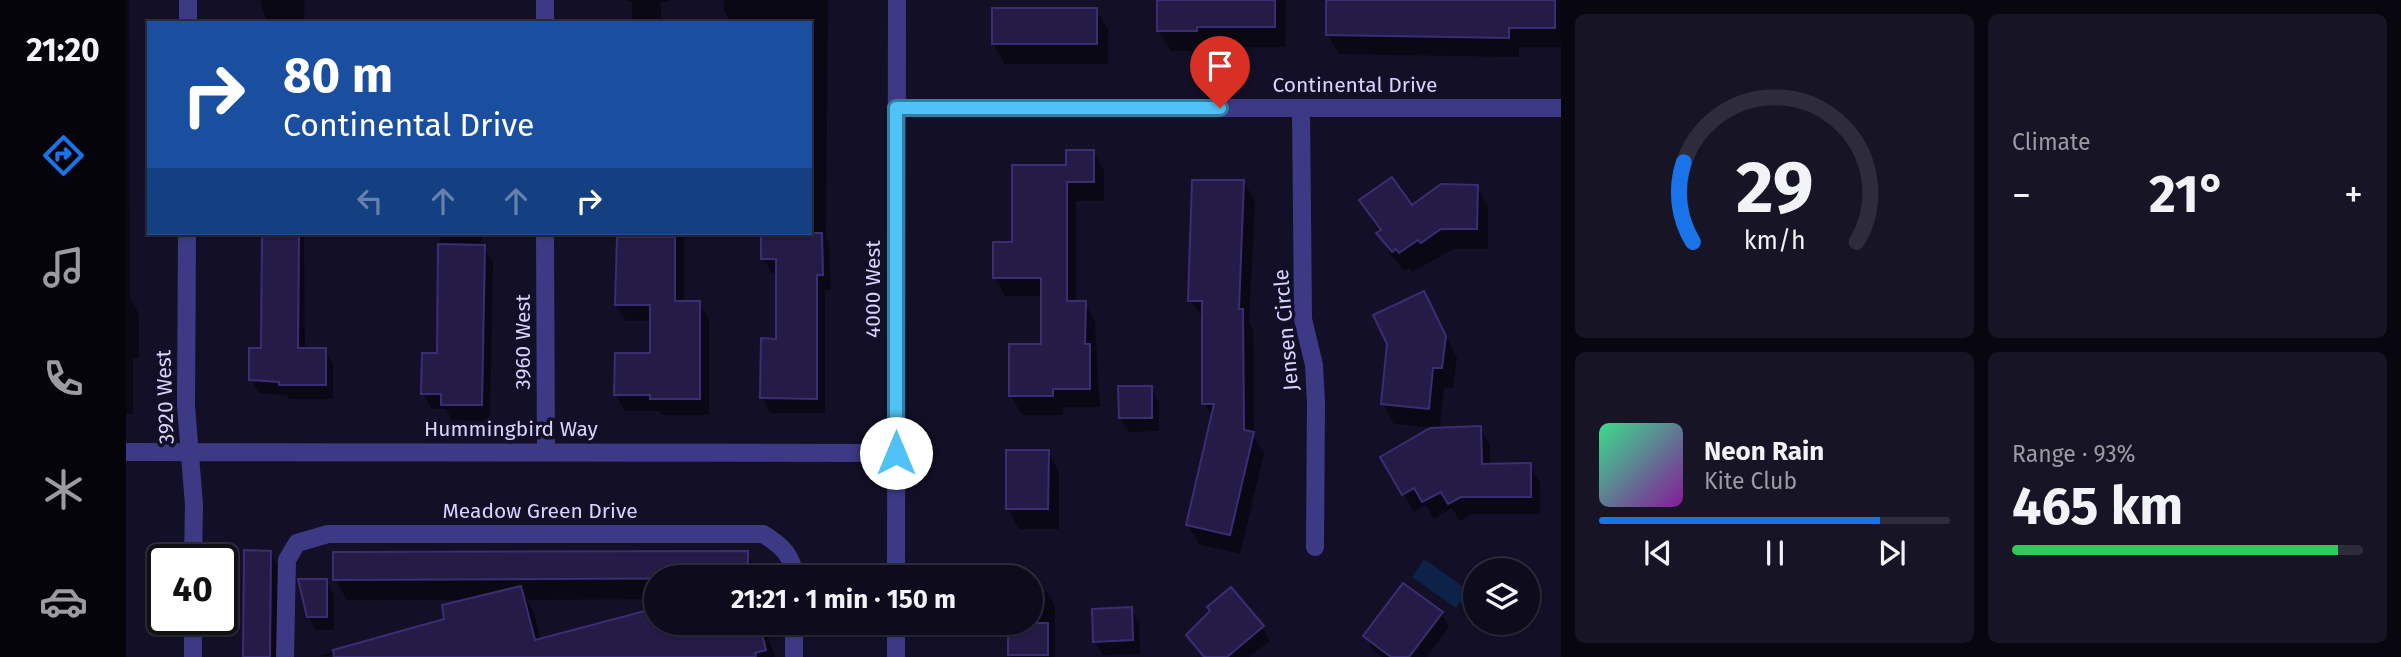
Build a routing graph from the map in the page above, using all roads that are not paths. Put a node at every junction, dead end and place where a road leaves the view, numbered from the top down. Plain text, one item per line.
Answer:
1 (188, 0) edge
2 (545, 0) edge
3 (897, 0) edge
4 (188, 21) edge
5 (545, 21) edge
6 (896, 108) junction
7 (1301, 108) junction
8 (1561, 108) edge
9 (187, 235) edge
10 (545, 235) edge
11 (126, 452) edge
12 (545, 452) junction
13 (190, 453) junction
14 (896, 453) junction
15 (193, 544) edge
16 (1315, 547) dead end
17 (794, 565) edge
18 (896, 565) edge
19 (193, 635) edge
20 (794, 635) edge
21 (896, 635) edge
22 (193, 657) edge
23 (285, 657) edge
24 (794, 657) edge
25 (897, 657) edge

1 - 4 street
2 - 5 street
3 - 6 street, 4000 West
6 - 7 street, Continental Drive
6 - 14 street, 4000 West
7 - 8 street, Continental Drive
7 - 16 street, Jensen Circle
9 - 13 street, 3920 West
10 - 12 street, 3960 West
11 - 13 street, Hummingbird Way
12 - 13 street, Hummingbird Way
12 - 14 street, Hummingbird Way
13 - 15 street, 3920 West
14 - 18 street, 4000 West
17 - 23 street, Meadow Green Drive
19 - 22 street
20 - 24 street
21 - 25 street

